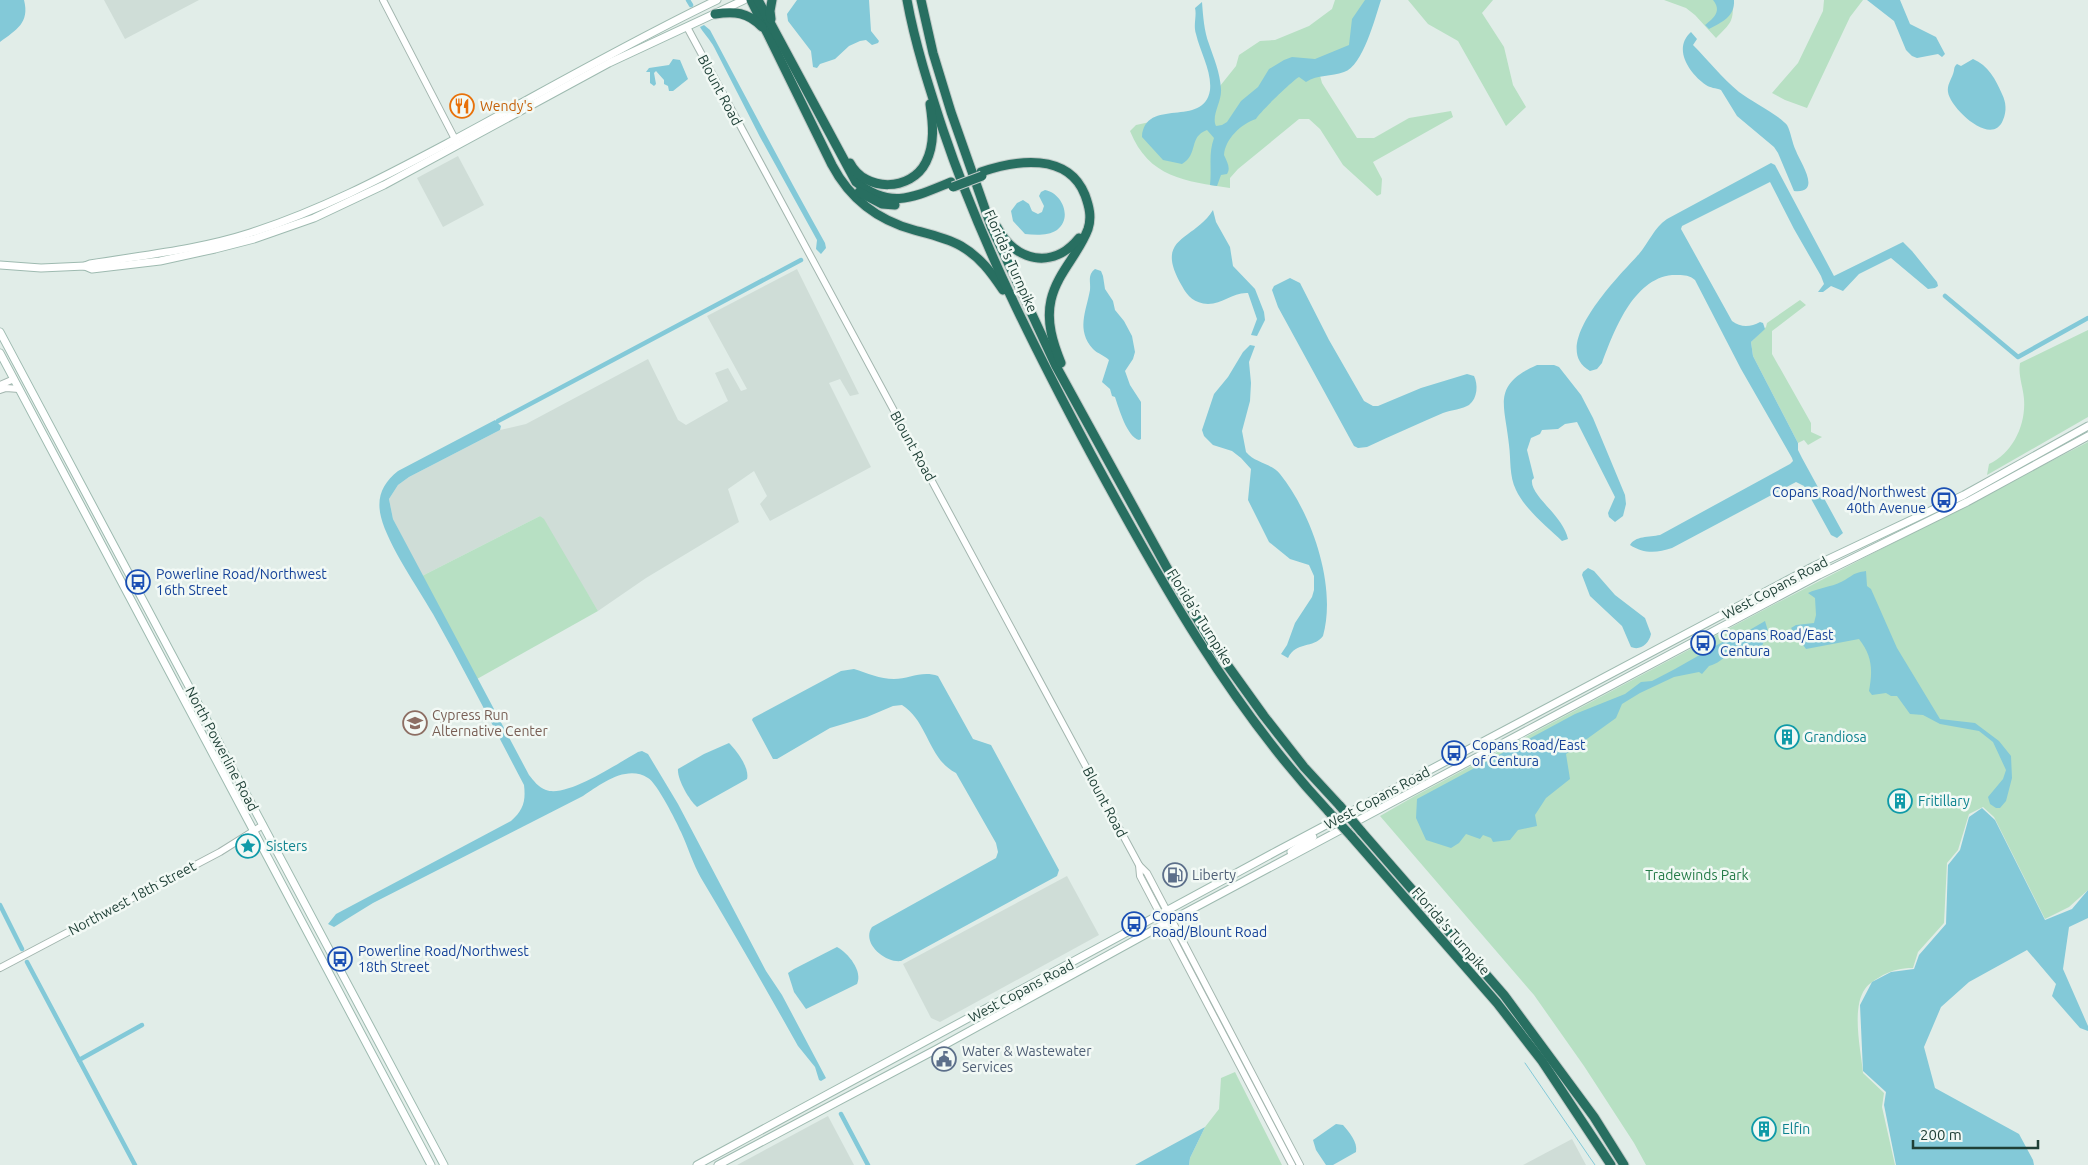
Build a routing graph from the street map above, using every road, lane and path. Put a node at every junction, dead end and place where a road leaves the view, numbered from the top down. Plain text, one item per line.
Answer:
1 (383, 0) edge
2 (717, 0) edge
3 (744, 0) edge
4 (751, 0) edge
5 (758, 0) edge
6 (772, 0) edge
7 (907, 0) edge
8 (921, 0) edge
9 (715, 14) junction
10 (687, 27) junction
11 (770, 30) junction
12 (571, 80) junction
13 (927, 82) junction
14 (795, 91) junction
15 (809, 94) junction
16 (457, 143) junction
17 (982, 174) junction
18 (952, 185) junction
19 (983, 201) junction
20 (265, 228) junction
21 (230, 246) junction
22 (0, 265) edge
23 (85, 266) junction
24 (1020, 318) junction
25 (0, 332) edge
26 (0, 353) edge
27 (6, 364) junction
28 (21, 372) junction
29 (14, 379) junction
30 (0, 385) edge
31 (1070, 387) junction
32 (19, 389) junction
33 (0, 390) edge
34 (34, 395) junction
35 (2088, 426) edge
36 (2088, 436) edge
37 (1782, 583) junction
38 (1786, 592) junction
39 (189, 707) junction
40 (204, 715) junction
41 (195, 718) junction
42 (209, 726) junction
43 (1467, 751) junction
44 (1472, 760) junction
45 (1371, 802) junction
46 (263, 825) junction
47 (255, 830) junction
48 (1277, 851) junction
49 (1290, 856) junction
50 (1248, 880) junction
51 (1164, 913) junction
52 (301, 918) junction
53 (1169, 922) junction
54 (327, 945) junction
55 (0, 968) edge
56 (426, 1154) junction
57 (442, 1162) edge
58 (431, 1165) edge
59 (697, 1165) edge
60 (718, 1165) edge
61 (1292, 1165) edge
62 (1300, 1165) edge
63 (1611, 1165) edge
64 (1624, 1165) edge

1 - 16 street
2 - 12 main road
3 - 9 main road
4 - 11 highway
5 - 11 highway
6 - 11 highway
7 - 13 highway, Florida's Turnpike
8 - 19 highway, Florida's Turnpike
9 - 10 main road
9 - 11 highway
10 - 12 main road
10 - 51 street, Blount Road
11 - 14 highway
11 - 15 highway
12 - 16 main road
12 - 16 main road
13 - 15 highway
13 - 24 highway, Florida's Turnpike
14 - 18 highway
14 - 24 highway
15 - 18 highway
16 - 20 main road
16 - 21 main road
17 - 18 highway
17 - 19 highway
17 - 31 highway
19 - 31 highway, Florida's Turnpike
20 - 21 main road
20 - 23 main road
21 - 23 main road
22 - 23 main road
24 - 63 highway, Florida's Turnpike, bridge
25 - 28 main road, North Powerline Road
26 - 27 main road, North Powerline Road
27 - 28 main road
27 - 29 main road, North Powerline Road
28 - 34 main road, North Powerline Road
29 - 30 street
29 - 32 main road, North Powerline Road
29 - 34 main road
31 - 64 highway, Florida's Turnpike, bridge
32 - 33 street
32 - 39 main road, North Powerline Road
34 - 40 main road, North Powerline Road
35 - 37 main road, West Copans Road
36 - 38 main road, West Copans Road
37 - 38 main road
37 - 43 main road, West Copans Road
38 - 44 main road, West Copans Road
39 - 40 main road
39 - 41 main road, North Powerline Road
40 - 42 main road, North Powerline Road
41 - 42 main road
41 - 47 main road, North Powerline Road
42 - 46 main road, North Powerline Road
43 - 44 main road
43 - 45 main road, West Copans Road
44 - 49 main road, West Copans Road
45 - 48 main road, West Copans Road
45 - 49 main road
46 - 47 street, Northwest 18th Street
46 - 54 main road, North Powerline Road
47 - 52 main road, North Powerline Road
47 - 55 street, Northwest 18th Street
48 - 50 main road
48 - 51 main road, West Copans Road
49 - 50 main road, West Copans Road
50 - 53 main road, West Copans Road
51 - 53 street, Blount Road
51 - 59 main road, West Copans Road
52 - 54 main road
52 - 56 main road, North Powerline Road
53 - 60 main road, West Copans Road
53 - 61 street, Blount Road
53 - 62 street, Blount Road
54 - 57 main road, North Powerline Road
56 - 57 main road
56 - 58 main road, North Powerline Road

